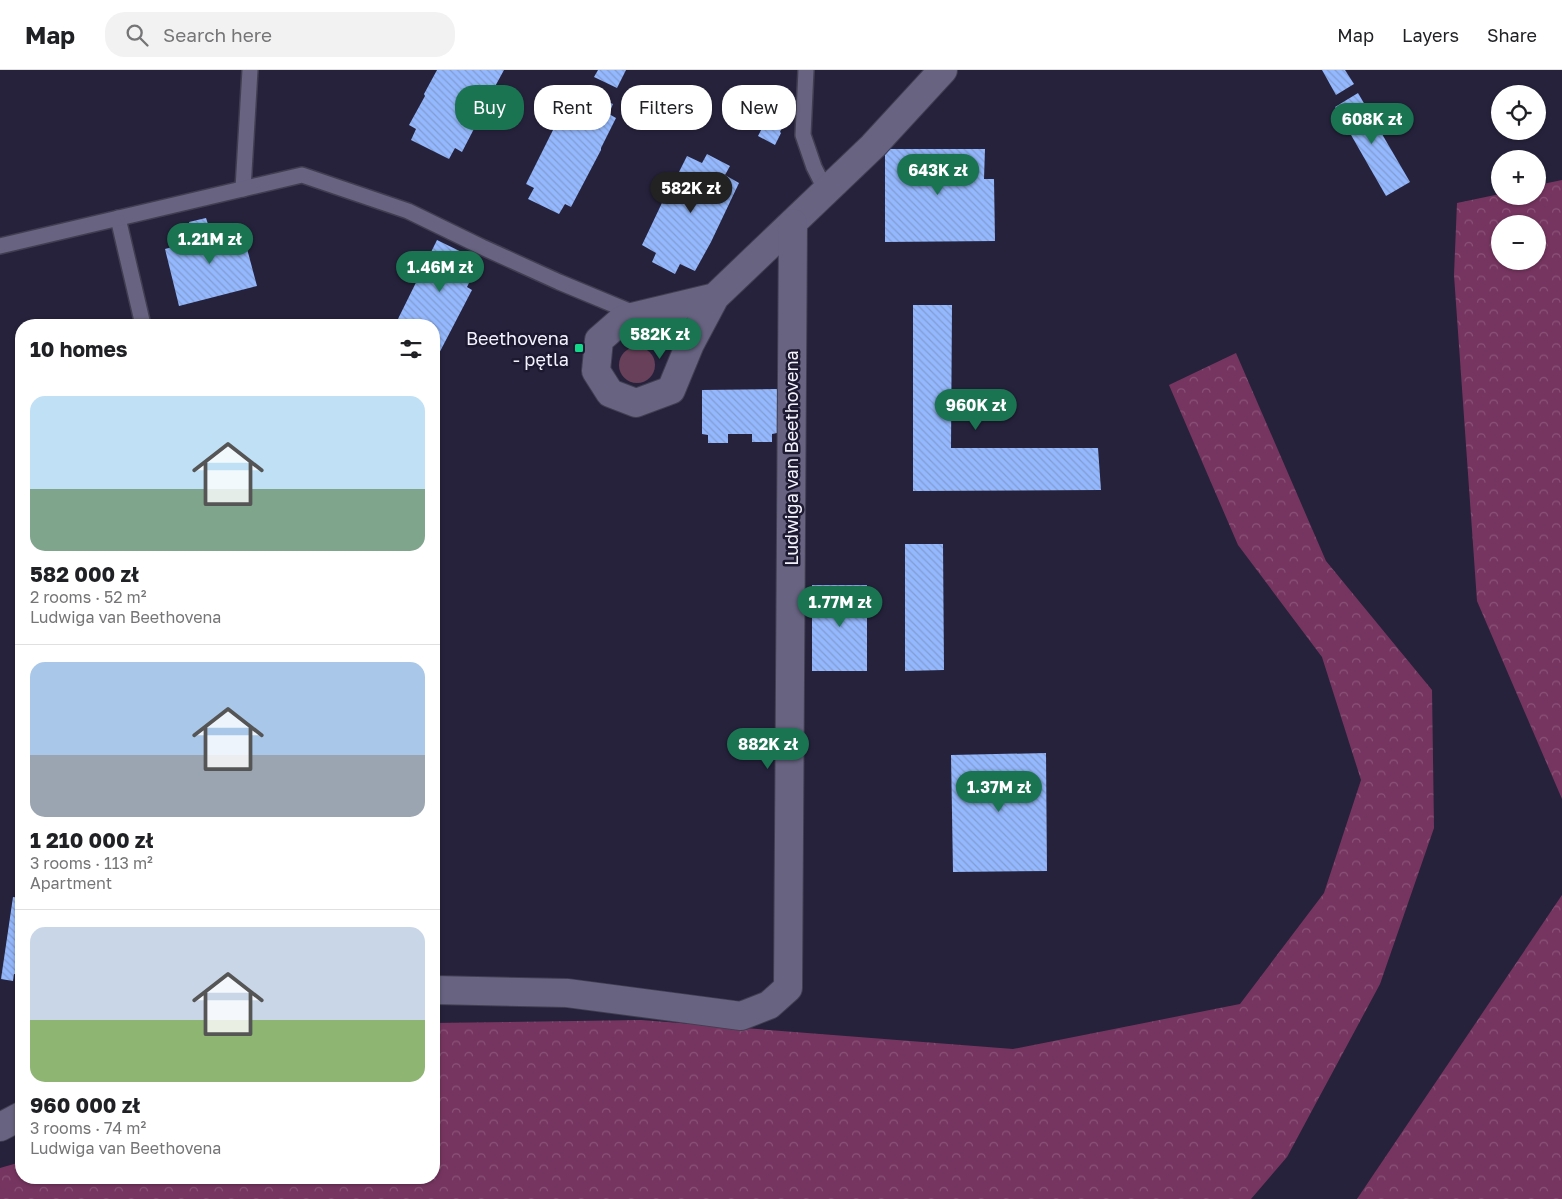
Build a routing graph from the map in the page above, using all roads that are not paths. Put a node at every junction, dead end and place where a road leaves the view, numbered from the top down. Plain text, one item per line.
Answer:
1 (250, 70) edge
2 (806, 70) edge
3 (943, 70) edge
4 (243, 189) junction
5 (826, 191) junction
6 (118, 218) junction
7 (793, 223) junction
8 (0, 246) edge
9 (715, 297) junction
10 (640, 315) junction
11 (142, 319) edge
12 (440, 990) edge
13 (15, 1119) edge
14 (0, 1127) edge

1 - 4 lane
2 - 5 lane
3 - 5 street
4 - 6 lane
4 - 10 lane
5 - 7 street
6 - 8 lane
6 - 11 lane
7 - 9 street
7 - 12 street, Ludwiga van Beethovena
9 - 10 street
9 - 10 street
13 - 14 street

